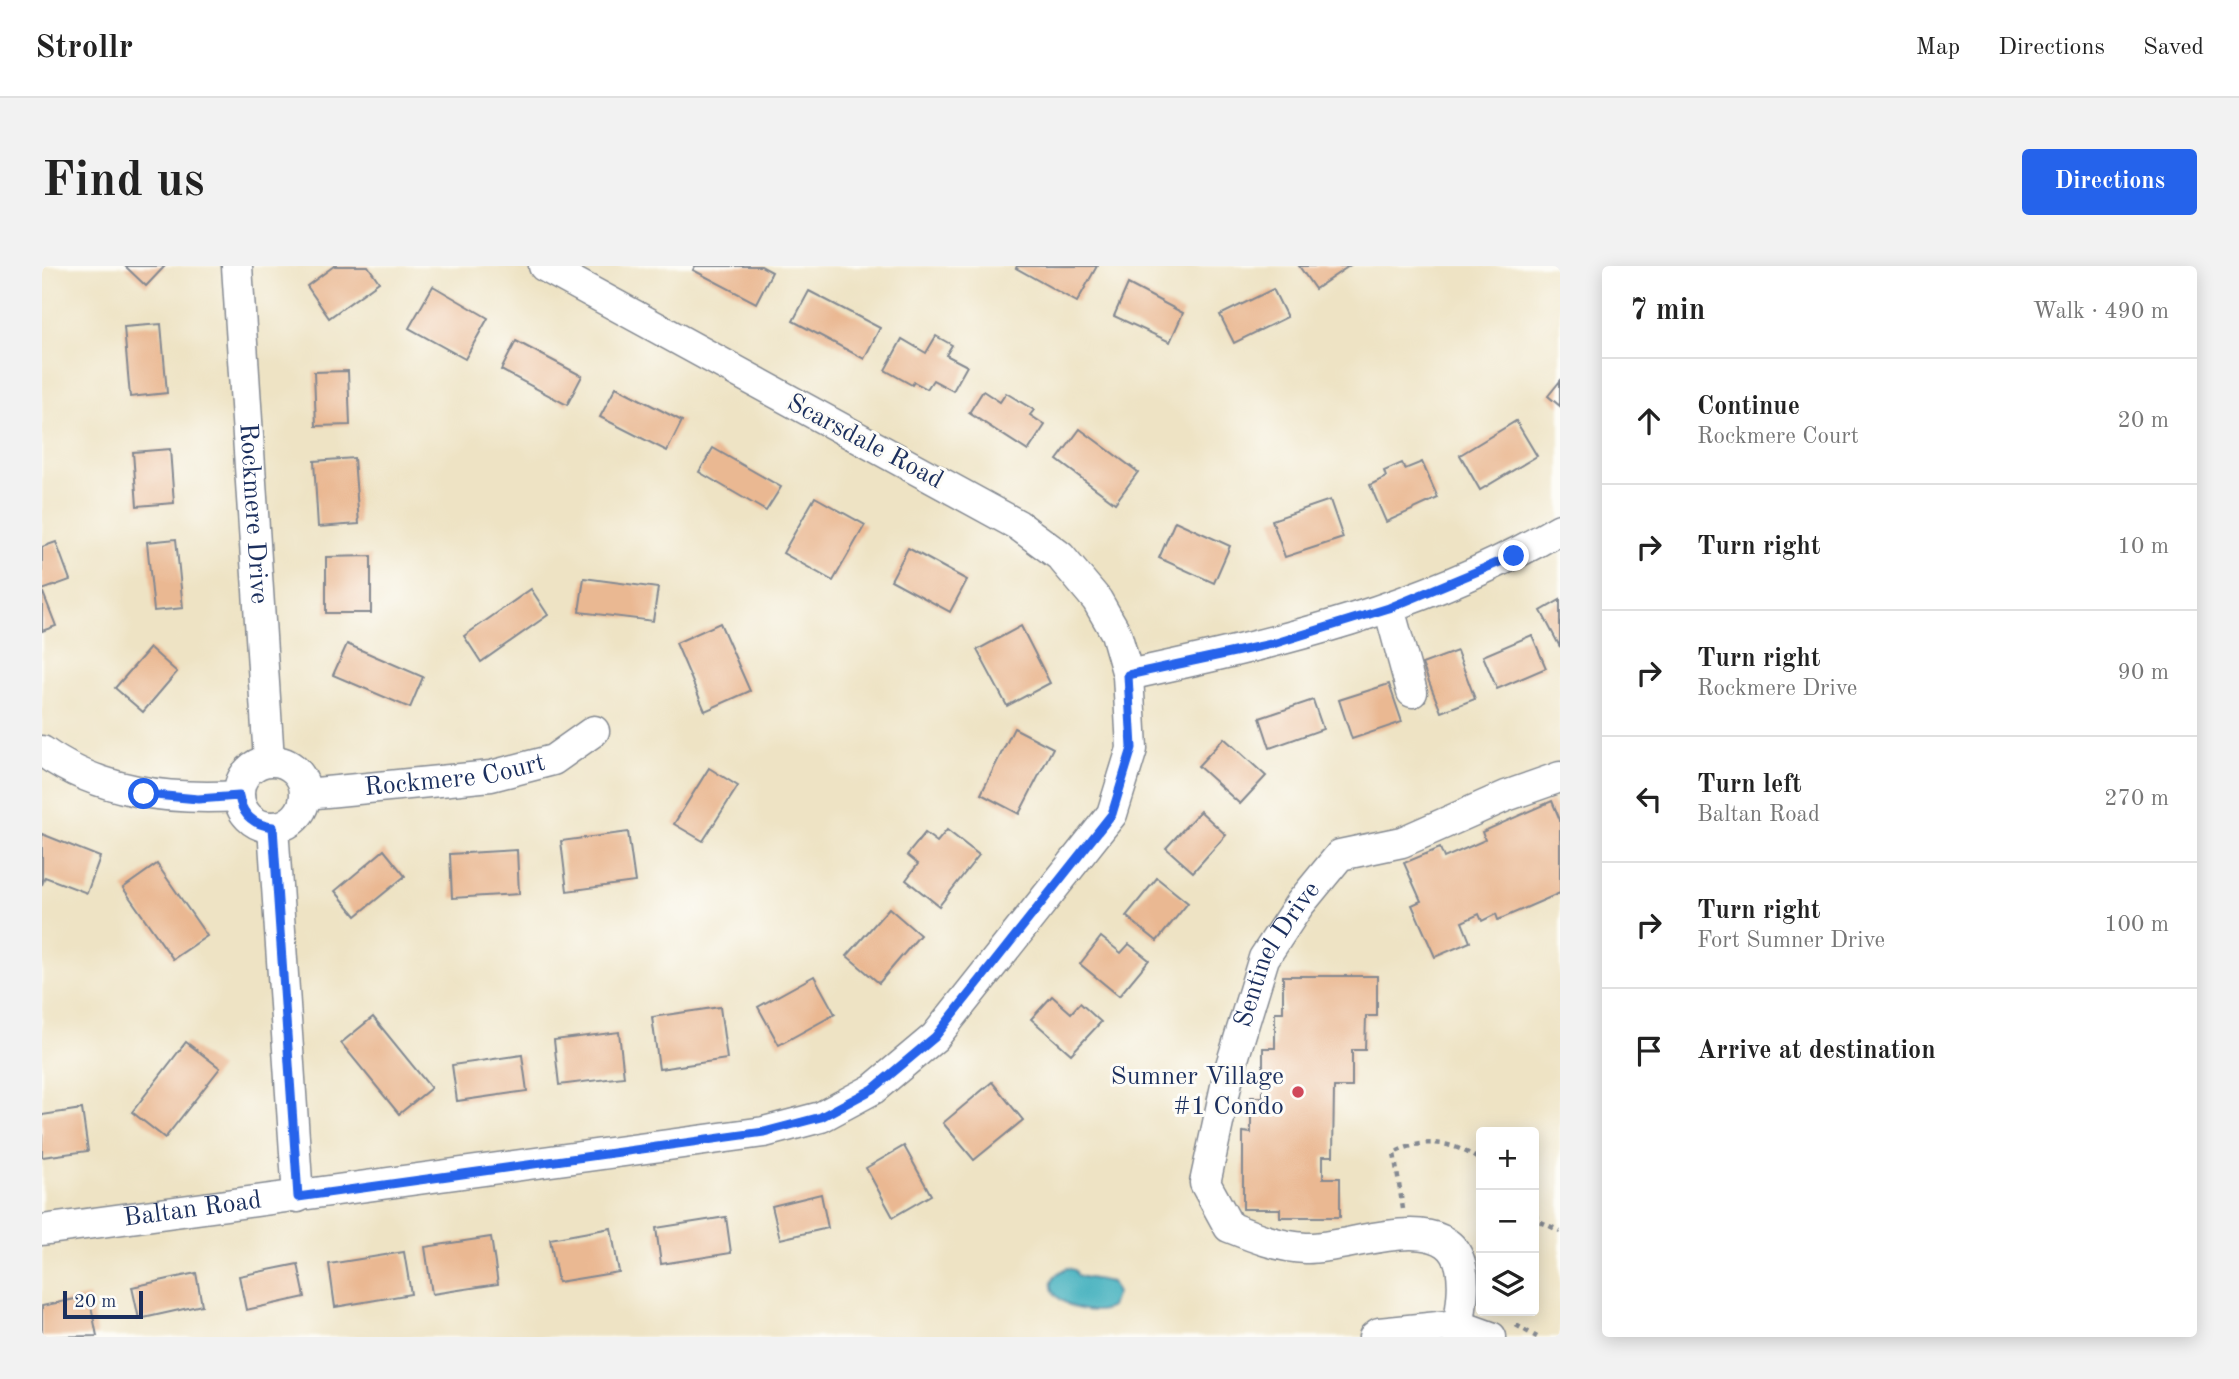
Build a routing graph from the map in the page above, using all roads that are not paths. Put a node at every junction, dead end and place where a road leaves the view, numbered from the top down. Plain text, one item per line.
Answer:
1 (237, 266) edge
2 (544, 266) edge
3 (1560, 529) edge
4 (1389, 608) junction
5 (1128, 675) junction
6 (1412, 692) dead end
7 (594, 731) dead end
8 (42, 751) edge
9 (270, 760) junction
10 (1560, 776) edge
11 (306, 794) junction
12 (239, 796) junction
13 (273, 827) junction
14 (298, 1197) junction
15 (42, 1230) edge
16 (1458, 1331) edge
17 (1374, 1337) edge
18 (1491, 1337) edge

1 - 9 street, Rockmere Drive
2 - 5 street, Scarsdale Road
3 - 4 street
4 - 5 street
4 - 6 street
5 - 14 street, Baltan Road
7 - 11 street, Rockmere Court
8 - 12 street
9 - 11 street
9 - 12 street
10 - 16 street, Sentinel Drive
11 - 13 street
12 - 13 street
13 - 14 street
14 - 15 street, Baltan Road
16 - 17 street
16 - 18 street

